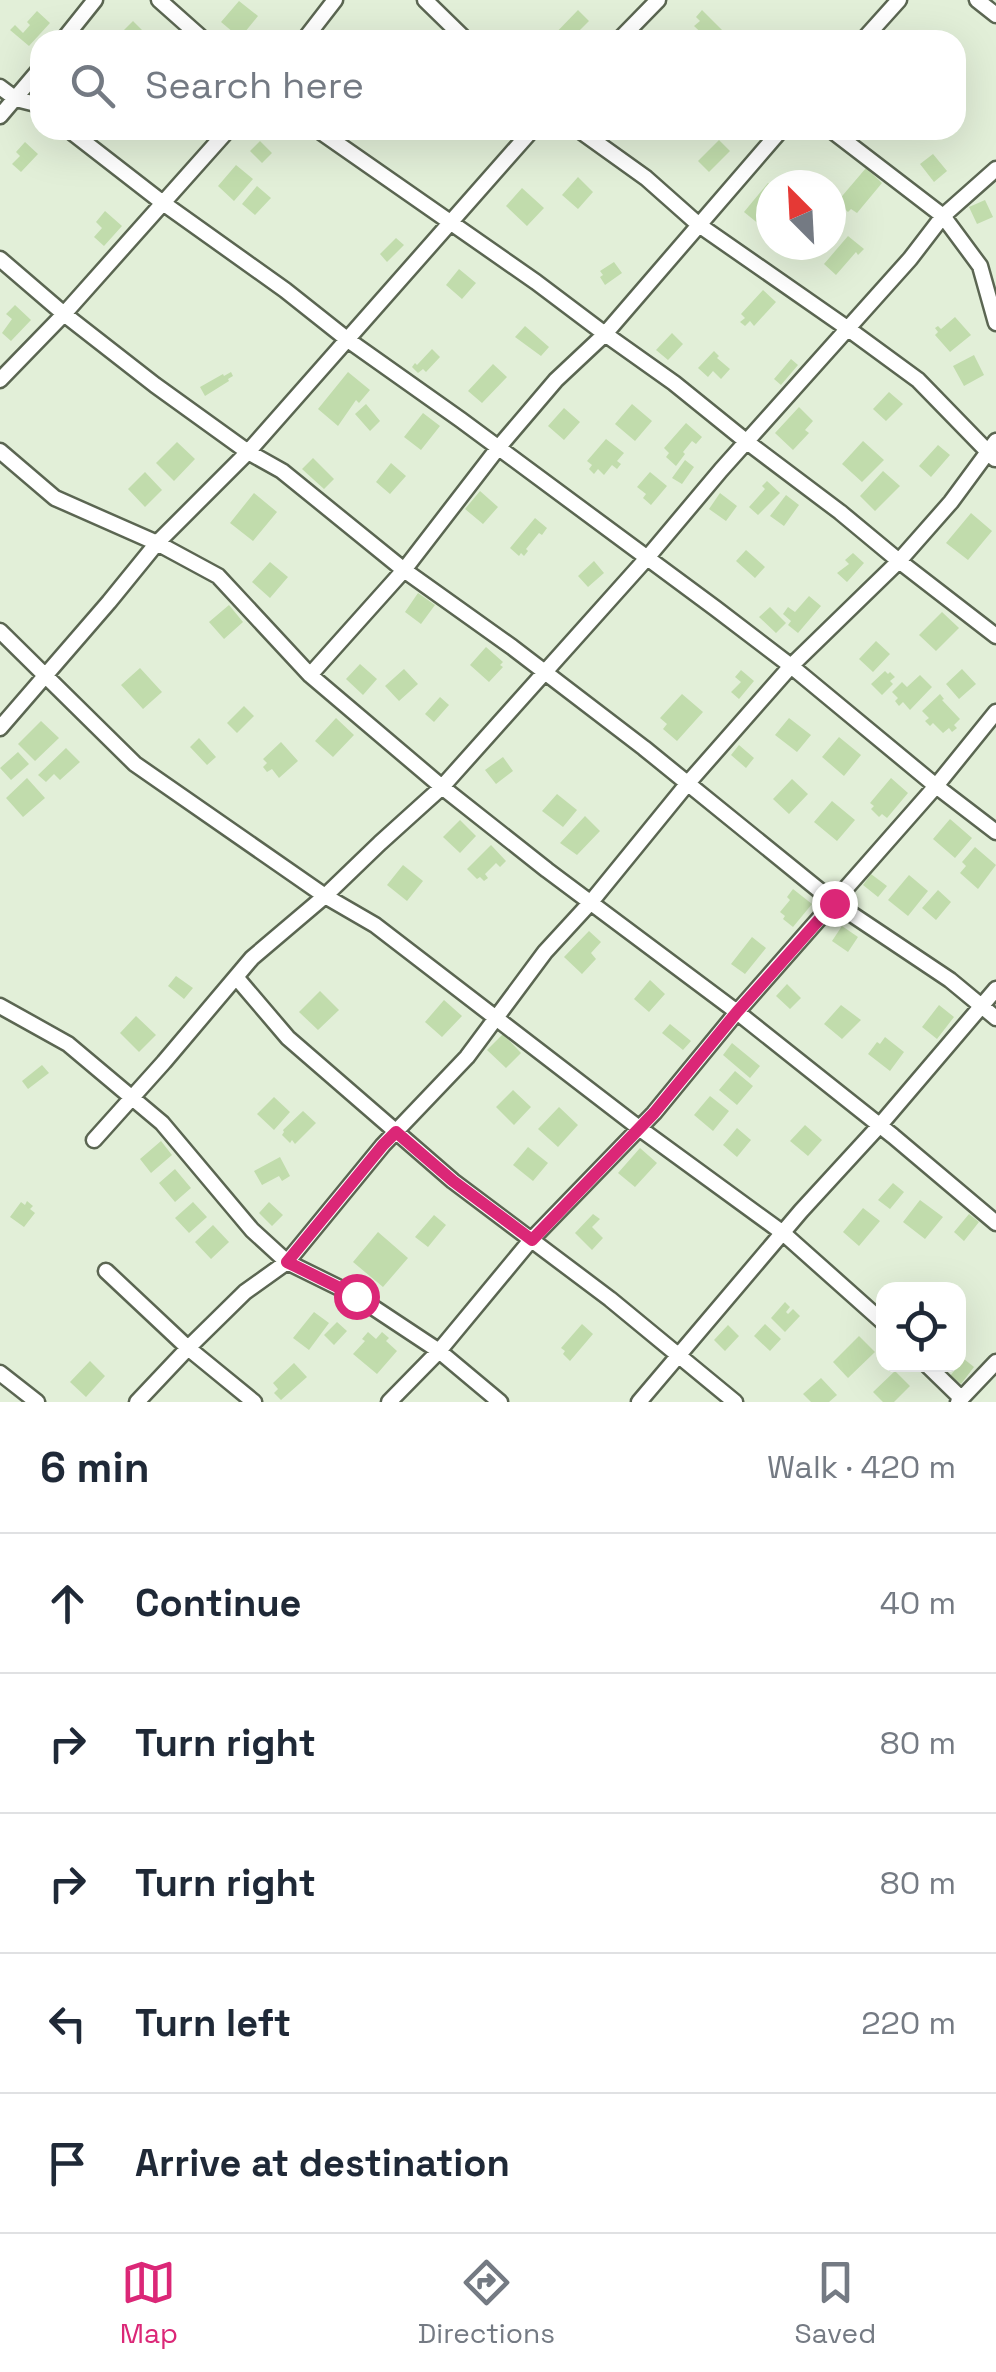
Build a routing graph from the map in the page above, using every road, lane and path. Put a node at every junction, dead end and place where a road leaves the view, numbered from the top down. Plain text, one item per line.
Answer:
1 (96, 0) edge
2 (159, 0) edge
3 (335, 0) edge
4 (424, 0) edge
5 (658, 0) edge
6 (899, 0) edge
7 (977, 0) edge
8 (996, 14) edge
9 (72, 30) edge
10 (193, 30) edge
11 (312, 30) edge
12 (456, 30) edge
13 (629, 30) edge
14 (871, 30) edge
15 (30, 82) edge
16 (0, 87) edge
17 (16, 100) junction
18 (30, 103) edge
19 (0, 116) edge
20 (82, 140) edge
21 (219, 140) edge
22 (332, 140) edge
23 (523, 140) edge
24 (593, 140) edge
25 (772, 140) edge
26 (844, 140) edge
27 (996, 169) edge
28 (163, 204) junction
29 (943, 216) junction
30 (452, 224) junction
31 (698, 225) junction
32 (0, 259) edge
33 (64, 314) junction
34 (996, 323) edge
35 (847, 328) junction
36 (604, 334) junction
37 (348, 340) junction
38 (0, 380) edge
39 (747, 442) junction
40 (498, 448) junction
41 (0, 451) edge
42 (993, 451) edge
43 (248, 452) junction
44 (157, 543) junction
45 (648, 558) junction
46 (899, 561) junction
47 (404, 570) junction
48 (0, 632) edge
49 (996, 636) edge
50 (791, 666) junction
51 (544, 672) junction
52 (46, 676) junction
53 (310, 676) junction
54 (996, 712) edge
55 (0, 728) edge
56 (688, 783) junction
57 (936, 786) junction
58 (442, 787) junction
59 (996, 832) edge
60 (325, 896) junction
61 (592, 902) junction
62 (834, 903) junction
63 (236, 977) junction
64 (996, 988) edge
65 (981, 1005) junction
66 (0, 1006) edge
67 (737, 1012) junction
68 (996, 1018) edge
69 (496, 1020) junction
70 (132, 1098) junction
71 (880, 1126) junction
72 (639, 1128) junction
73 (396, 1132) junction
74 (94, 1140) dead end
75 (996, 1222) edge
76 (783, 1232) junction
77 (532, 1240) junction
78 (287, 1262) junction
79 (106, 1271) dead end
80 (876, 1316) edge
81 (188, 1348) junction
82 (438, 1351) junction
83 (678, 1356) junction
84 (996, 1362) edge
85 (934, 1372) edge
86 (0, 1373) edge
87 (960, 1400) edge
88 (37, 1402) edge
89 (137, 1402) edge
90 (254, 1402) edge
91 (389, 1402) edge
92 (500, 1402) edge
93 (639, 1402) edge
94 (735, 1402) edge

1 - 9 street
2 - 10 street
3 - 11 street
4 - 12 street
5 - 13 street
6 - 14 street
7 - 8 street
15 - 17 street
16 - 17 street
17 - 18 street
17 - 19 street
20 - 28 street
21 - 28 street
22 - 30 street
23 - 30 street
24 - 31 street
25 - 31 street
26 - 29 street
27 - 29 street
28 - 33 street
28 - 37 street
29 - 34 street
29 - 35 street
30 - 36 street
30 - 37 street
31 - 35 street
31 - 36 street
32 - 33 street
33 - 38 street
33 - 43 street
35 - 39 street
35 - 42 street
36 - 39 street
36 - 40 street
37 - 40 street
37 - 43 street
39 - 45 street
39 - 46 street
40 - 45 street
40 - 47 street
41 - 44 street
42 - 46 street
43 - 44 street
43 - 47 street
44 - 52 street
44 - 53 street
45 - 50 street
45 - 51 street
46 - 49 street
46 - 50 street
47 - 51 street
47 - 53 street
48 - 52 street
50 - 56 street
50 - 57 street
51 - 56 street
51 - 58 street
52 - 55 street
52 - 60 street
53 - 58 street
54 - 57 street
56 - 61 street
56 - 62 street
57 - 59 street
57 - 62 street
58 - 60 street
58 - 61 street
60 - 63 street
60 - 69 street
61 - 67 street
61 - 69 street
62 - 65 street
62 - 67 street
63 - 70 street
63 - 73 street
64 - 65 street
65 - 68 street
65 - 71 street
66 - 70 street
67 - 71 street
67 - 72 street
69 - 72 street
69 - 73 street
70 - 74 street
70 - 78 street
71 - 75 street
71 - 76 street
72 - 76 street
72 - 77 street
73 - 77 street
73 - 78 street
76 - 80 street
76 - 83 street
77 - 82 street
77 - 83 street
78 - 81 street
78 - 82 street
79 - 81 street
81 - 89 street
81 - 90 street
82 - 91 street
82 - 92 street
83 - 93 street
83 - 94 street
84 - 87 street
85 - 87 street
86 - 88 street

